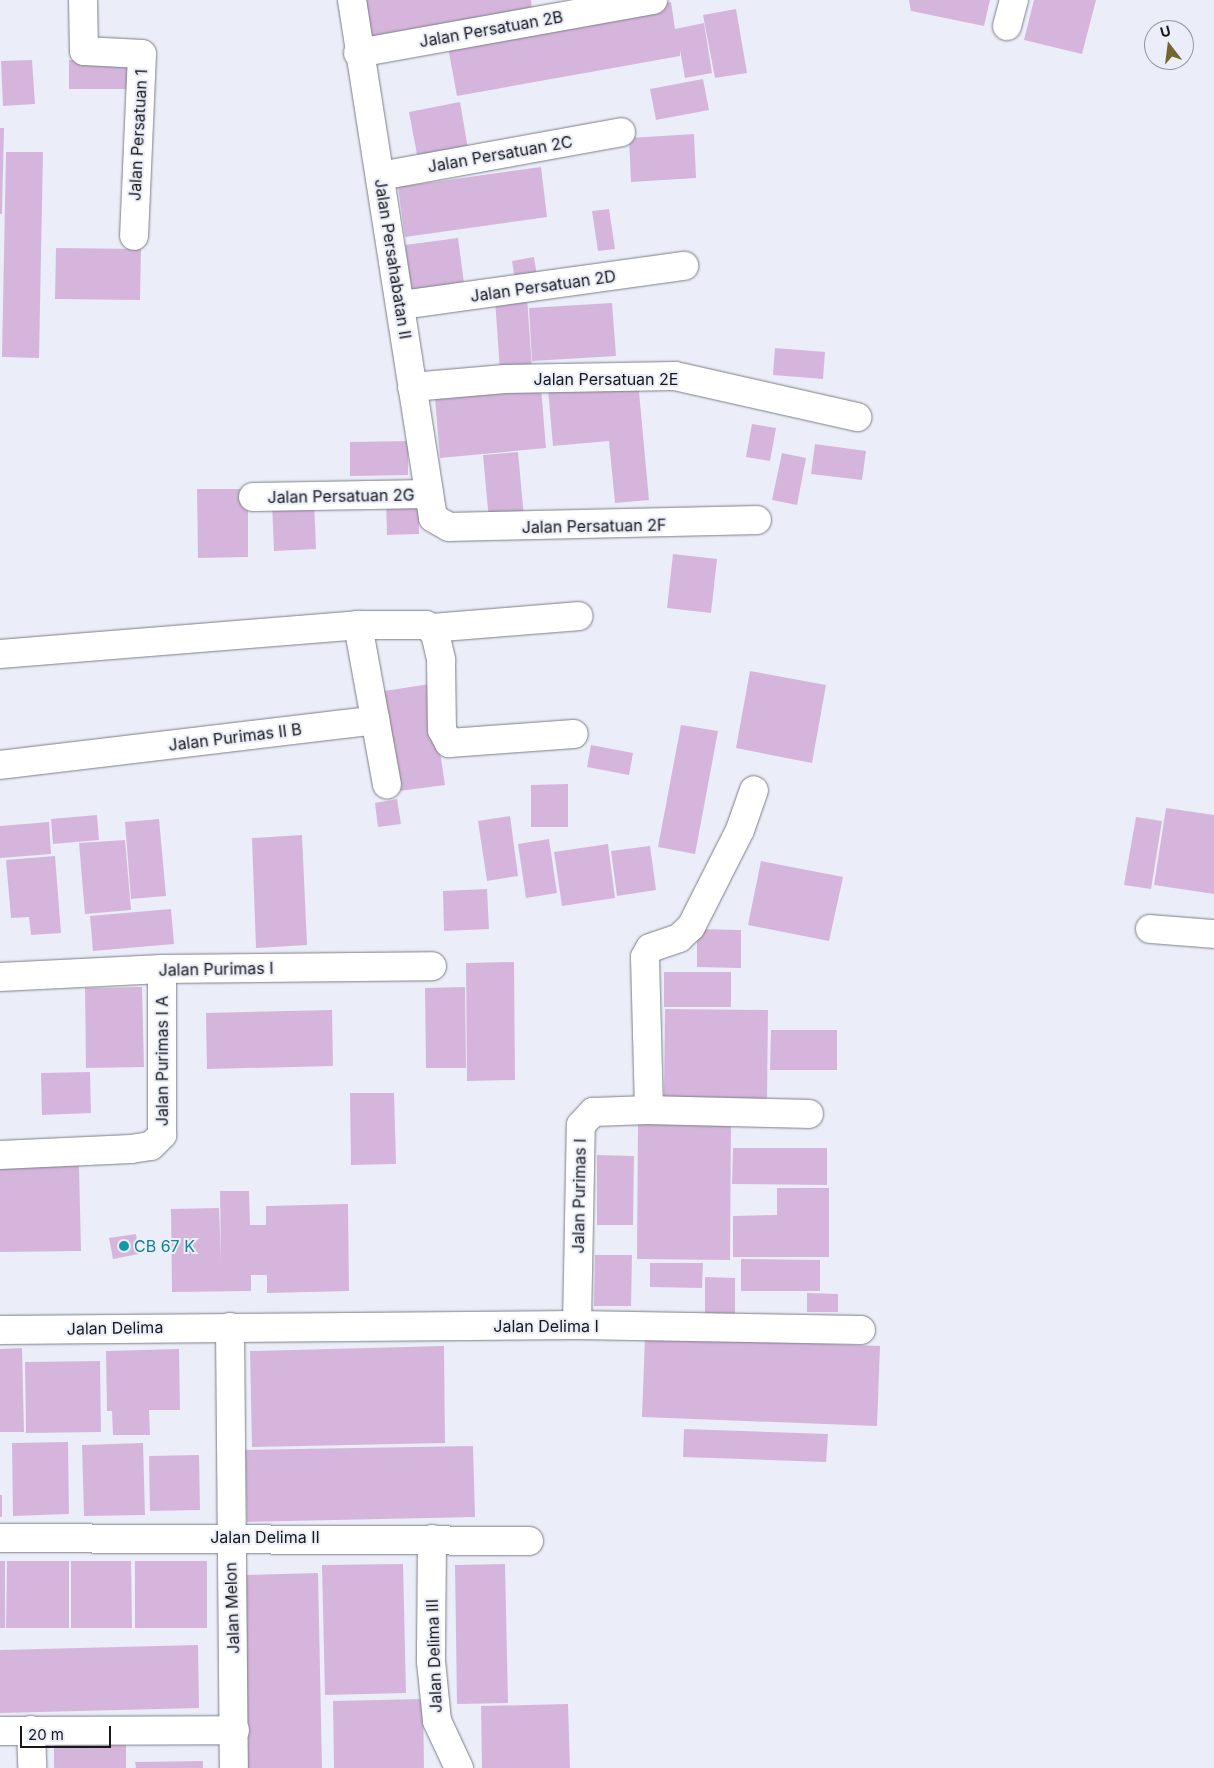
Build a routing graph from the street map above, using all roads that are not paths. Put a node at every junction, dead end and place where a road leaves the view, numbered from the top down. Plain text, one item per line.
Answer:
1 (82, 0) edge
2 (352, 0) edge
3 (653, 0) edge
4 (1014, 0) edge
5 (1007, 26) dead end
6 (358, 53) junction
7 (621, 132) dead end
8 (380, 176) junction
9 (134, 236) dead end
10 (684, 266) dead end
11 (402, 305) junction
12 (412, 387) junction
13 (856, 417) dead end
14 (253, 497) dead end
15 (431, 506) junction
16 (758, 520) dead end
17 (579, 616) dead end
18 (358, 625) junction
19 (431, 628) junction
20 (0, 654) edge
21 (374, 720) junction
22 (574, 734) dead end
23 (0, 765) edge
24 (386, 784) dead end
25 (754, 790) dead end
26 (1150, 928) dead end
27 (1214, 934) edge
28 (432, 966) dead end
29 (162, 969) junction
30 (0, 977) edge
31 (649, 1110) junction
32 (809, 1114) dead end
33 (0, 1154) edge
34 (577, 1325) junction
35 (230, 1327) junction
36 (0, 1330) edge
37 (861, 1330) dead end
38 (230, 1537) junction
39 (0, 1538) edge
40 (432, 1539) junction
41 (529, 1541) dead end
42 (31, 1730) junction
43 (235, 1730) junction
44 (0, 1731) edge
45 (32, 1768) edge
46 (234, 1768) edge
47 (459, 1768) edge

1 - 9 street, Jalan Persatuan 1
2 - 6 street, Jalan Persahabatan II
3 - 6 street, Jalan Persatuan 2B
4 - 5 street
6 - 8 street, Jalan Persahabatan II
7 - 8 street, Jalan Persatuan 2C
8 - 11 street, Jalan Persahabatan II
10 - 11 street, Jalan Persatuan 2D
11 - 12 street, Jalan Persahabatan II
12 - 13 street, Jalan Persatuan 2E
12 - 15 street, Jalan Persahabatan II
14 - 15 street, Jalan Persatuan 2G
15 - 16 street, Jalan Persatuan 2F
17 - 19 street
18 - 19 street
18 - 20 street
18 - 21 street
19 - 22 street
21 - 23 street, Jalan Purimas II B
21 - 24 street
25 - 31 street
26 - 27 street
28 - 29 street, Jalan Purimas I
29 - 30 street, Jalan Purimas I
29 - 33 street, Jalan Purimas I A
31 - 32 street, Jalan Purimas I
31 - 34 street, Jalan Purimas I
34 - 35 street, Jalan Delima I
34 - 37 street, Jalan Delima I
35 - 36 street, Jalan Delima
35 - 38 street, Jalan Melon
38 - 39 street, Jalan Delima II
38 - 40 street, Jalan Delima II
38 - 43 street, Jalan Melon
40 - 41 street, Jalan Delima II
40 - 47 street, Jalan Delima III
42 - 43 street
42 - 44 street
42 - 45 street
43 - 46 street, Jalan Melon

